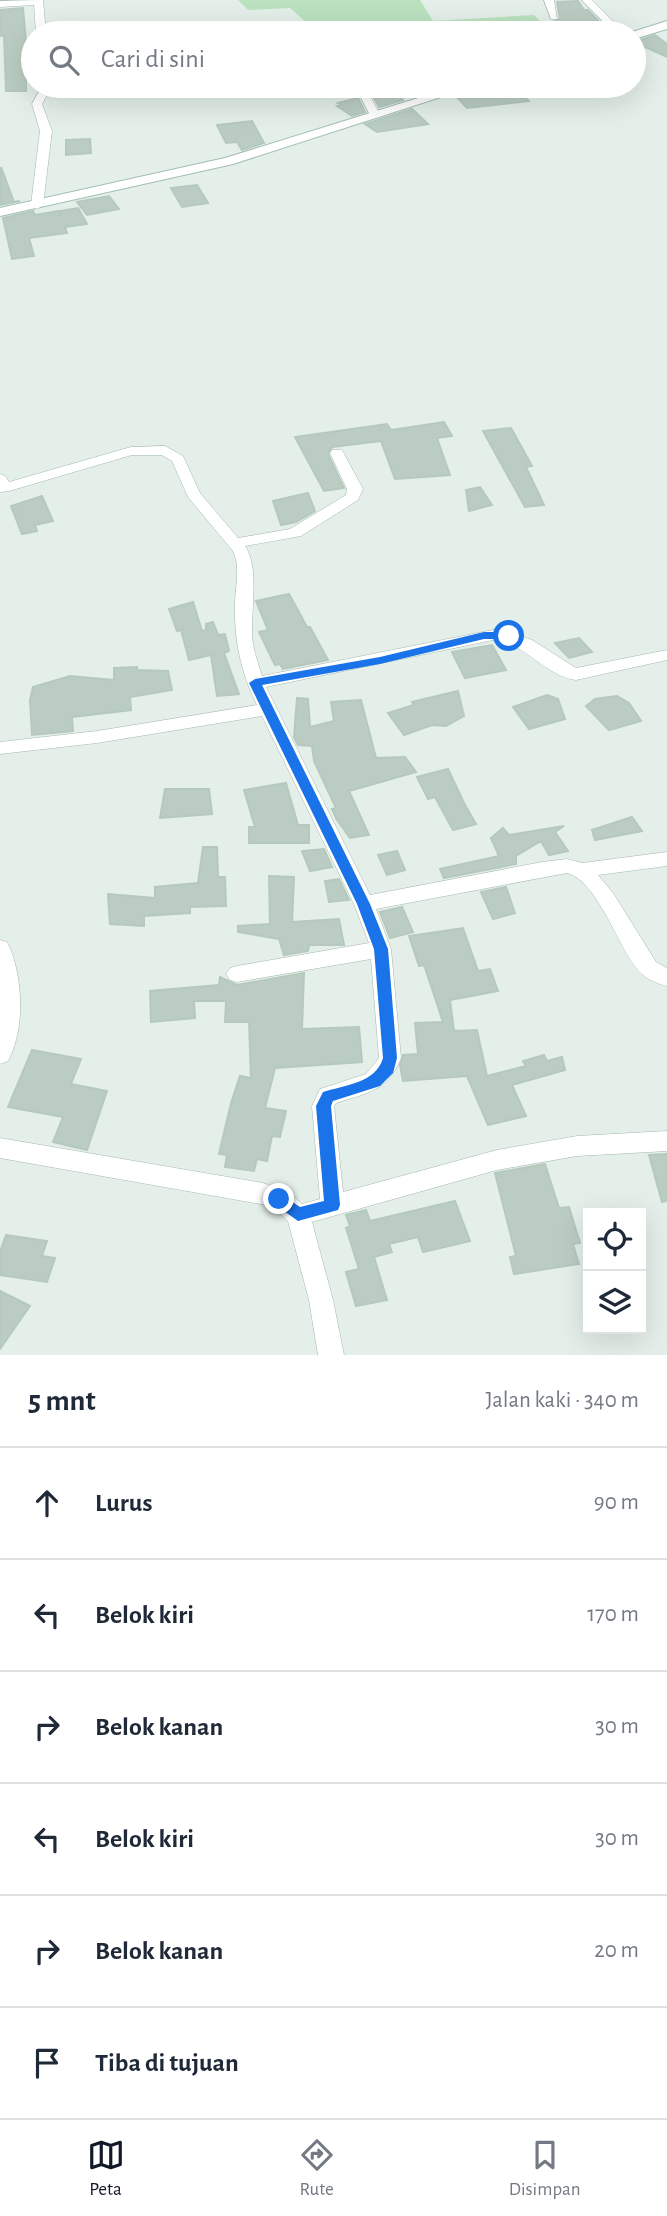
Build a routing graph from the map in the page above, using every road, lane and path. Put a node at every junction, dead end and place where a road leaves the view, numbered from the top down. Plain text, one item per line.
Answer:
1 (549, 0) edge
2 (587, 0) edge
3 (38, 1) edge
4 (0, 4) edge
5 (554, 17) dead end
6 (40, 21) edge
7 (607, 21) edge
8 (667, 25) edge
9 (646, 31) edge
10 (40, 98) edge
11 (366, 98) edge
12 (430, 98) edge
13 (375, 115) junction
14 (37, 205) junction
15 (0, 212) edge
16 (337, 453) dead end
17 (1, 487) edge
18 (234, 543) junction
19 (667, 655) edge
20 (255, 683) junction
21 (267, 709) junction
22 (0, 748) edge
23 (667, 859) edge
24 (582, 870) junction
25 (364, 904) junction
26 (0, 948) edge
27 (381, 949) junction
28 (237, 974) dead end
29 (667, 978) edge
30 (0, 1055) edge
31 (667, 1140) edge
32 (0, 1148) edge
33 (332, 1205) junction
34 (298, 1215) junction
35 (331, 1355) edge

1 - 5 street
2 - 7 street
3 - 4 street
3 - 6 street
8 - 9 main road
10 - 14 street
11 - 13 street
12 - 13 main road
13 - 14 main road
14 - 15 main road
16 - 18 street
17 - 18 street
18 - 20 street
19 - 20 street
20 - 21 street
21 - 22 street
21 - 25 street
23 - 24 street
24 - 25 street
24 - 29 street
25 - 27 street
26 - 30 street
27 - 28 street
27 - 33 street
31 - 33 street
32 - 34 street
33 - 34 street
34 - 35 street

